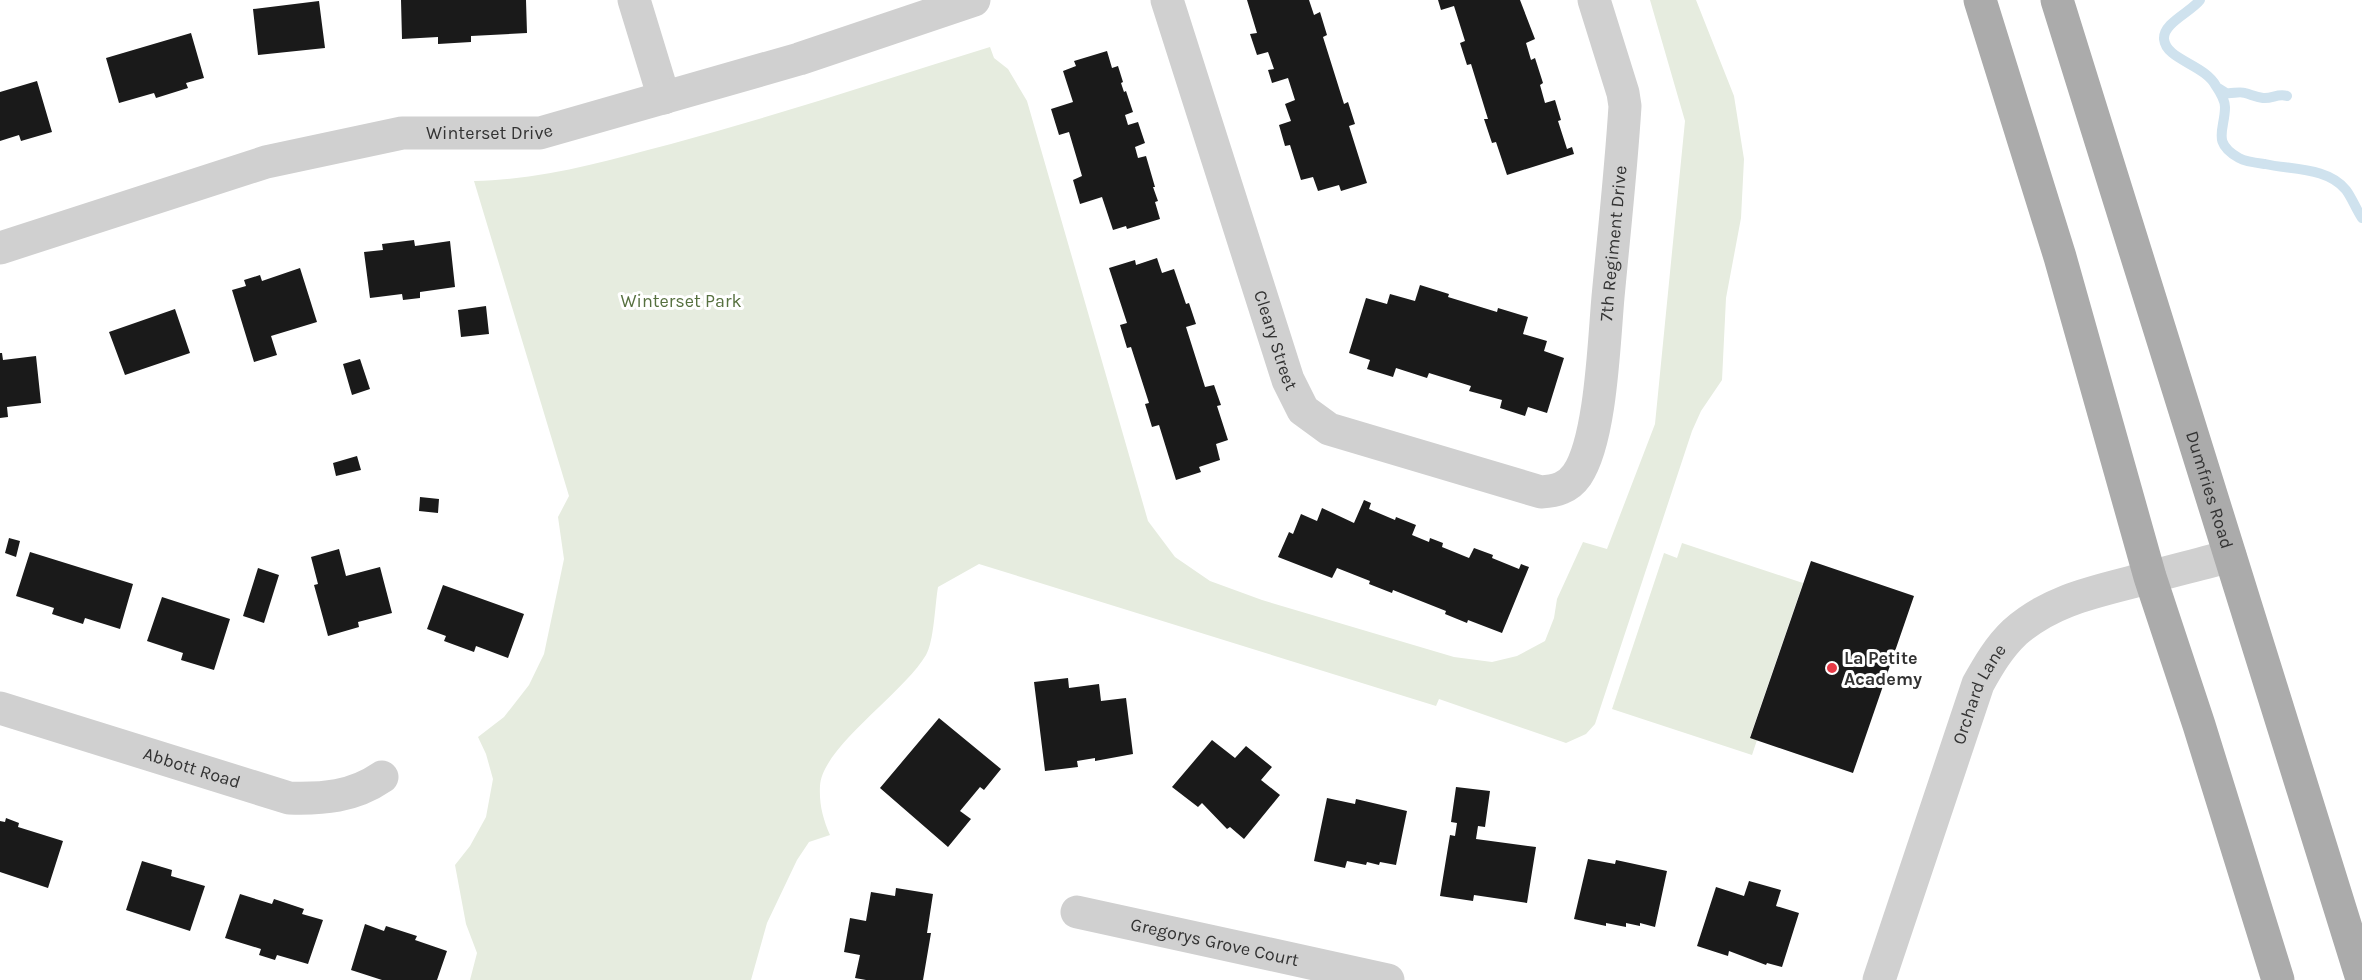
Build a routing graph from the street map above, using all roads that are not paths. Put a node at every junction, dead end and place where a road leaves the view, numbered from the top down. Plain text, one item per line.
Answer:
1 (634, 0) edge
2 (974, 0) edge
3 (1167, 0) edge
4 (1594, 0) edge
5 (1980, 0) edge
6 (2057, 0) edge
7 (664, 98) junction
8 (0, 248) edge
9 (1568, 485) joint
10 (2230, 556) junction
11 (2150, 577) junction
12 (0, 708) edge
13 (382, 777) dead end
14 (1077, 912) dead end
15 (2362, 979) edge
16 (1388, 980) edge
17 (1879, 980) edge
18 (2278, 980) edge

1 - 7 street
2 - 7 street, Winterset Drive
3 - 9 street, Cleary Street
4 - 9 street, 7th Regiment Drive
5 - 11 main road
6 - 10 main road, Dumfries Road
7 - 8 street, Winterset Drive
10 - 11 street, Orchard Lane
10 - 15 main road, Dumfries Road
11 - 17 street, Orchard Lane
11 - 18 main road
12 - 13 street, Abbott Road
14 - 16 street, Gregorys Grove Court

